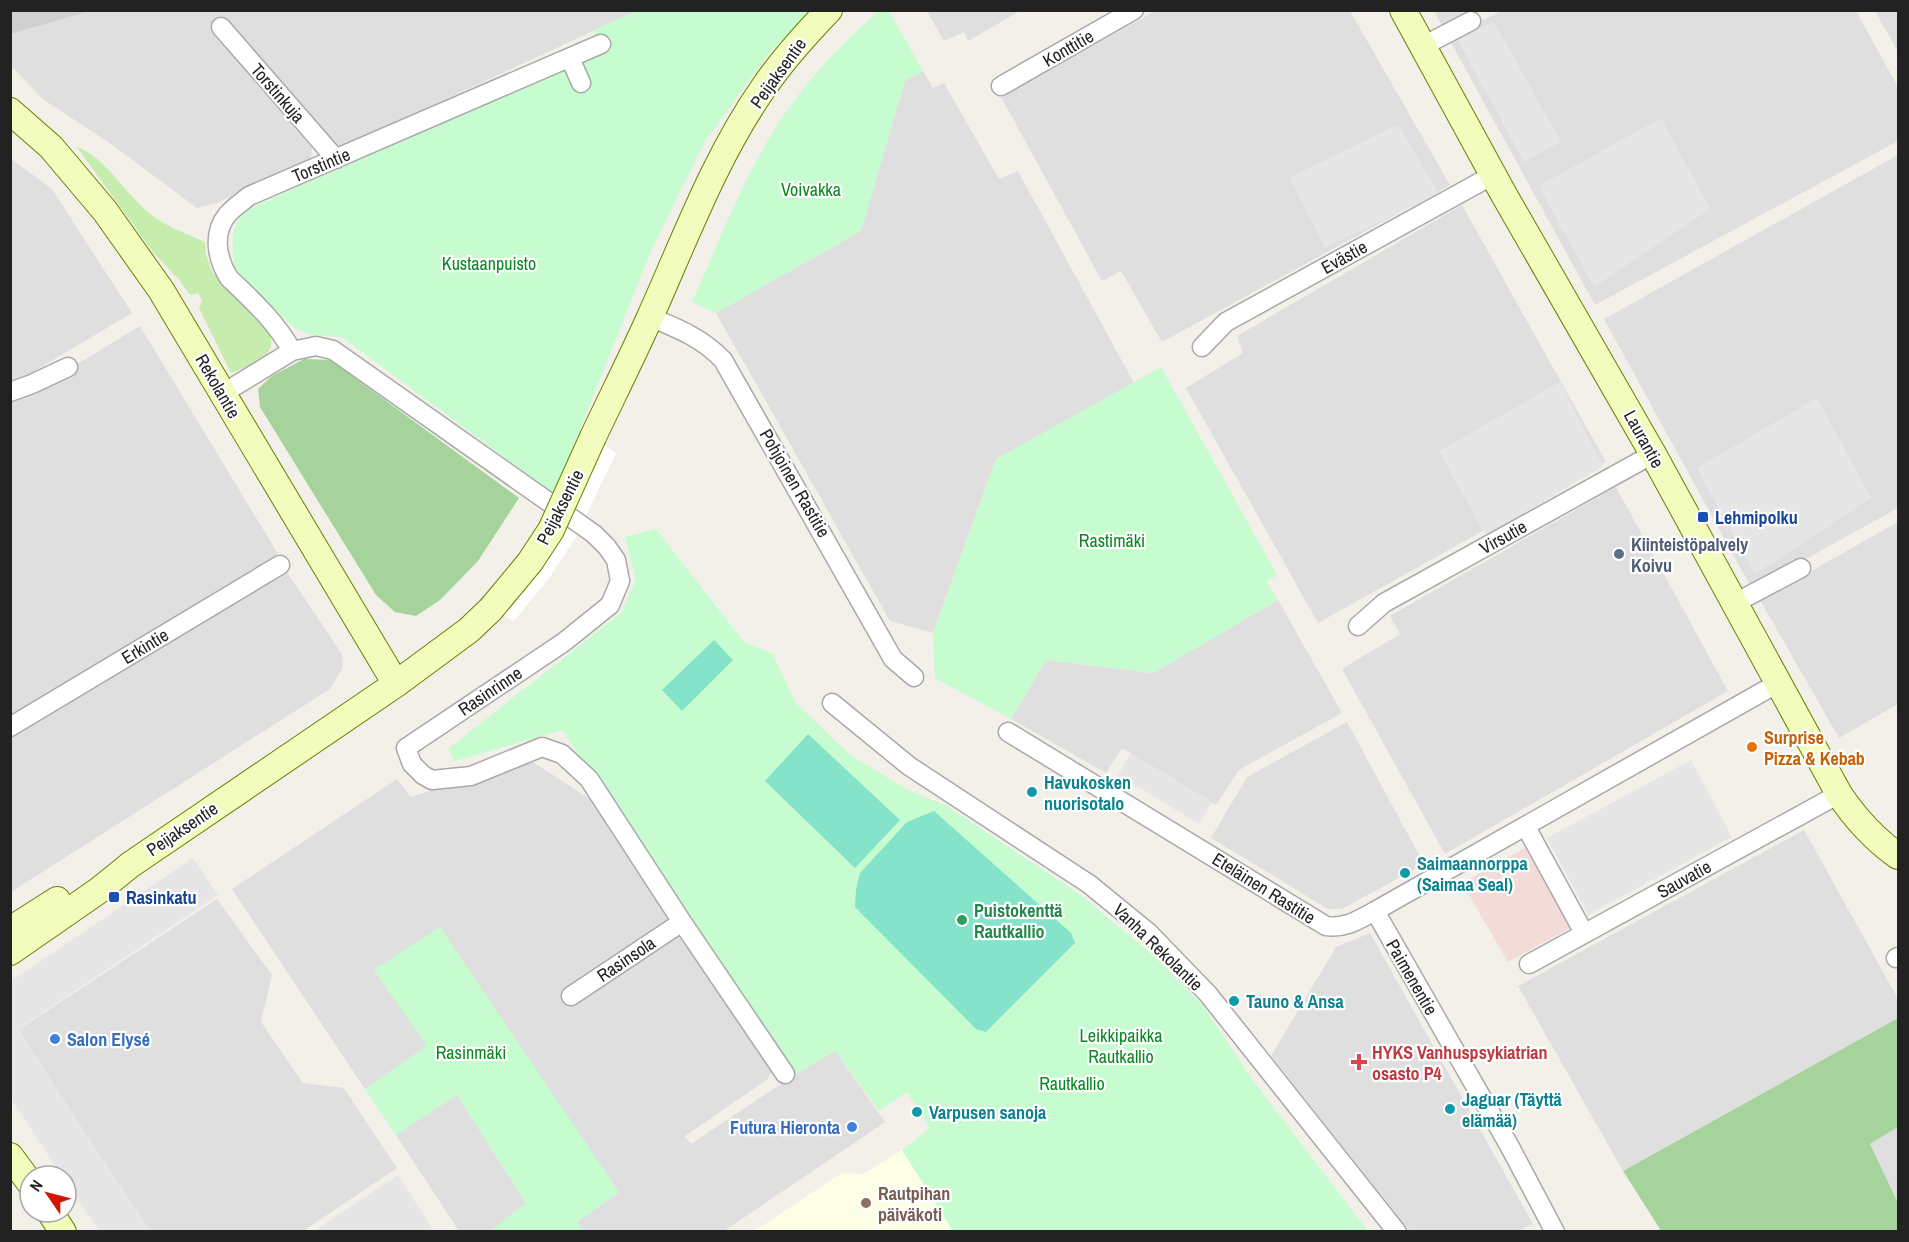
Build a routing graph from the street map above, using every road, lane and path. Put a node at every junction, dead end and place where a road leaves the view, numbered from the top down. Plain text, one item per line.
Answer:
1 (830, 10) edge
2 (1134, 10) edge
3 (1403, 10) edge
4 (1471, 21) dead end
5 (221, 27) dead end
6 (601, 44) dead end
7 (1423, 46) junction
8 (570, 58) junction
9 (581, 83) dead end
10 (1002, 86) dead end
11 (10, 111) edge
12 (336, 159) junction
13 (1493, 175) junction
14 (650, 317) junction
15 (1202, 347) dead end
16 (292, 351) junction
17 (68, 367) dead end
18 (10, 392) edge
19 (222, 394) junction
20 (1653, 454) junction
21 (280, 565) dead end
22 (1801, 567) dead end
23 (1735, 603) junction
24 (1358, 626) dead end
25 (914, 677) dead end
26 (396, 684) junction
27 (1778, 684) junction
28 (832, 703) dead end
29 (10, 727) edge
30 (1008, 732) dead end
31 (1839, 794) junction
32 (1526, 827) junction
33 (1899, 856) edge
34 (130, 865) junction
35 (1375, 911) junction
36 (682, 922) junction
37 (10, 930) edge
38 (1584, 933) junction
39 (10, 952) edge
40 (1529, 964) dead end
41 (571, 996) dead end
42 (785, 1074) dead end
43 (1397, 1232) edge
44 (1555, 1232) edge

1 - 14 main road, Peijaksentie
2 - 10 street, Konttitie
3 - 7 main road, Laurantie
4 - 7 street
5 - 12 street, Torstinkuja
6 - 8 street, Torstintie
7 - 13 main road, Laurantie
8 - 9 street
8 - 12 street, Torstintie
11 - 19 main road, Rekolantie
12 - 16 street, Torstintie
13 - 15 street, Evästie
13 - 20 main road, Laurantie
14 - 25 street, Pohjoinen Rastitie
14 - 26 main road, Peijaksentie, bridge
16 - 19 street, Rasinrinne
16 - 36 street, Rasinrinne
17 - 18 street
19 - 26 main road, Rekolantie
20 - 23 main road, Laurantie
20 - 24 street, Virsutie
21 - 29 street, Erkintie
22 - 23 street
23 - 27 main road, Laurantie
26 - 34 main road, Peijaksentie
27 - 31 main road, Laurantie
27 - 32 street, Eteläinen Rastitie
28 - 43 street, Vanha Rekolantie
30 - 35 street, Eteläinen Rastitie
31 - 33 main road, Laurantie
31 - 38 street, Sauvatie
32 - 35 street, Eteläinen Rastitie
32 - 38 street
34 - 37 main road, Peijaksentie
34 - 39 main road, Peijaksentie
35 - 44 street, Paimenentie
36 - 41 street, Rasinsola
36 - 42 street, Rasinrinne
38 - 40 street, Sauvatie

